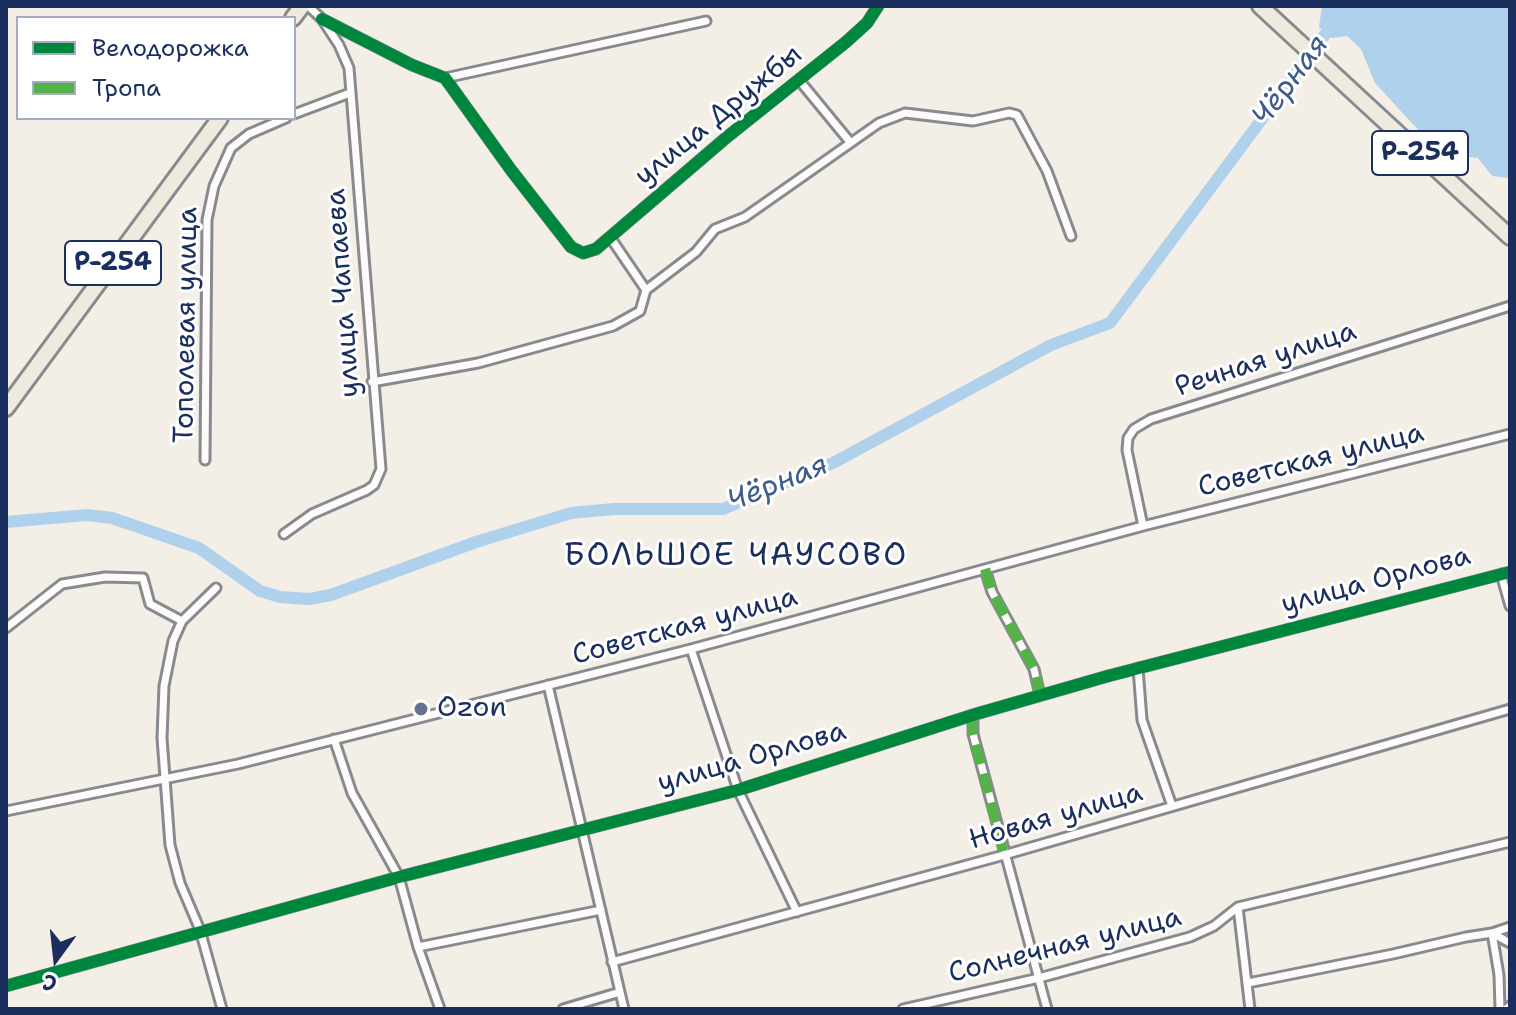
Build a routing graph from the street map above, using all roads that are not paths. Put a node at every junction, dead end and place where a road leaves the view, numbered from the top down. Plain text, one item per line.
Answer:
1 (305, 6) edge
2 (878, 6) edge
3 (1260, 6) edge
4 (322, 19) junction
5 (706, 21) dead end
6 (445, 78) junction
7 (799, 80) junction
8 (350, 93) junction
9 (296, 113) edge
10 (219, 120) edge
11 (281, 120) edge
12 (850, 142) junction
13 (1071, 236) dead end
14 (610, 237) junction
15 (1510, 237) edge
16 (646, 290) junction
17 (1510, 306) edge
18 (372, 382) junction
19 (6, 408) edge
20 (1510, 434) edge
21 (205, 460) dead end
22 (1143, 526) junction
23 (284, 534) dead end
24 (985, 569) junction
25 (1510, 572) edge
26 (1501, 574) junction
27 (216, 588) dead end
28 (1510, 606) edge
29 (182, 621) junction
30 (6, 628) edge
31 (691, 649) junction
32 (1138, 668) junction
33 (548, 685) junction
34 (1040, 695) junction
35 (1510, 709) edge
36 (973, 715) junction
37 (334, 739) junction
38 (165, 781) junction
39 (738, 790) junction
40 (1172, 806) junction
41 (6, 811) edge
42 (584, 830) junction
43 (1510, 842) edge
44 (1004, 855) junction
45 (399, 877) junction
46 (1238, 907) junction
47 (601, 910) junction
48 (797, 912) junction
49 (1510, 927) edge
50 (200, 930) junction
51 (1492, 933) junction
52 (1510, 943) edge
53 (418, 947) junction
54 (612, 962) junction
55 (1039, 978) junction
56 (1248, 983) junction
57 (6, 986) edge
58 (620, 992) junction
59 (222, 1009) edge
60 (440, 1009) edge
61 (563, 1009) edge
62 (624, 1009) edge
63 (903, 1009) edge
64 (1047, 1009) edge
65 (1250, 1009) edge
66 (1500, 1009) edge

1 - 4 street, улица Чапаева
2 - 7 street, улица Дружбы
3 - 15 highway, Р-254
4 - 6 street
4 - 8 street, улица Чапаева
5 - 6 street
6 - 14 street, улица Дружбы
7 - 12 street
7 - 14 street, улица Дружбы
8 - 9 street
8 - 18 street, улица Чапаева
10 - 19 highway, Р-254
11 - 21 street, Тополевая улица
12 - 13 street
12 - 16 street
14 - 16 street
16 - 18 street
17 - 22 street, Речная улица
18 - 23 street, улица Чапаева
20 - 22 street, Советская улица
22 - 24 street, Советская улица
24 - 31 street, Советская улица
24 - 34 street
25 - 26 street, улица Орлова
26 - 28 street
26 - 32 street, улица Орлова
27 - 29 street
29 - 30 street
29 - 38 street
31 - 33 street, Советская улица
31 - 39 street
32 - 34 street, улица Орлова
32 - 40 street
33 - 37 street, Советская улица
33 - 42 street
34 - 36 street, улица Орлова
35 - 40 street, Новая улица
36 - 39 street, улица Орлова
36 - 44 street
37 - 38 street, Советская улица
37 - 45 street
38 - 41 street, Советская улица
38 - 50 street
39 - 42 street, улица Орлова
39 - 48 street
40 - 44 street, Новая улица
42 - 45 street, улица Орлова
42 - 47 street
43 - 46 street, Солнечная улица
44 - 48 street, Новая улица
44 - 55 street
45 - 50 street, улица Орлова
45 - 53 street
46 - 55 street, Солнечная улица
46 - 56 street
47 - 53 street
47 - 54 street
48 - 54 street, Новая улица
49 - 51 street
50 - 57 street, улица Орлова
50 - 59 street
51 - 52 street
51 - 56 street
51 - 66 street
53 - 60 street
54 - 58 street
55 - 63 street, Солнечная улица
55 - 64 street
56 - 65 street
58 - 61 street
58 - 62 street

